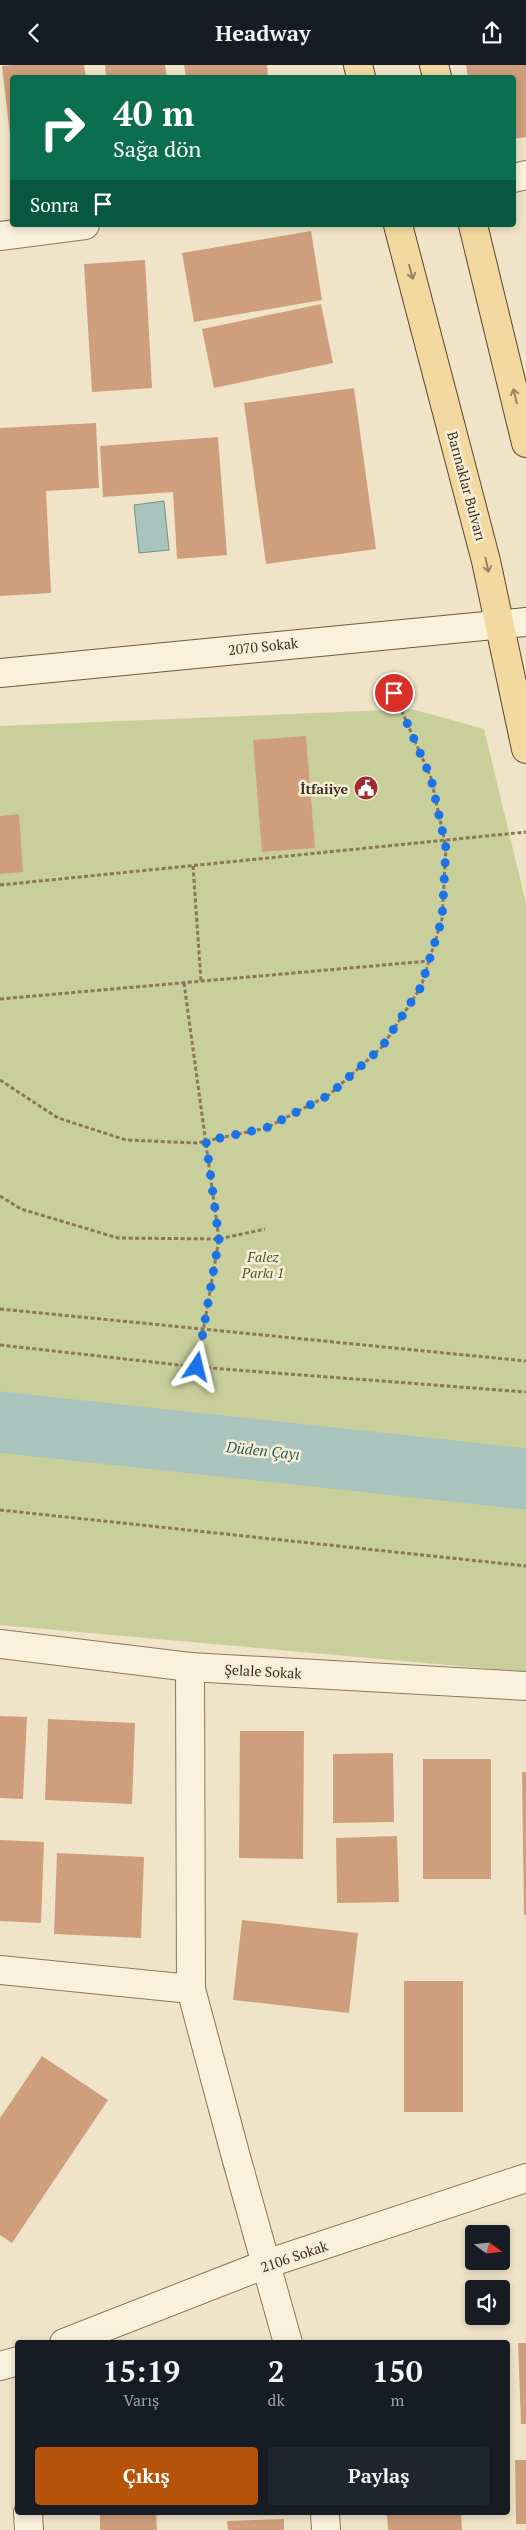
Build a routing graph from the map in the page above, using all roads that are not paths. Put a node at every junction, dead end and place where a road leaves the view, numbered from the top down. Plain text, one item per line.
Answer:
1 (70, 227) edge
2 (399, 227) edge
3 (473, 227) edge
4 (0, 236) edge
5 (526, 443) edge
6 (526, 622) edge
7 (499, 624) junction
8 (0, 673) edge
9 (526, 749) edge
10 (0, 1644) edge
11 (190, 1667) junction
12 (526, 1686) edge
13 (0, 1969) edge
14 (192, 1989) junction
15 (526, 2178) edge
16 (266, 2265) junction
17 (72, 2340) edge
18 (287, 2340) edge
19 (15, 2362) edge
20 (0, 2366) edge
21 (28, 2515) edge
22 (326, 2515) edge
23 (29, 2530) edge
24 (326, 2530) edge

1 - 4 street
2 -> 7 main road, Barınaklar Bulvarı
5 -> 3 main road
6 - 7 street, 2070 Sokak
7 - 8 street, 2070 Sokak
7 - 9 main road, Barınaklar Bulvarı
10 - 11 street, Şelale Sokak
11 - 12 street, Şelale Sokak
11 - 14 street
13 - 14 street
14 - 16 street
15 - 16 street, 2106 Sokak
16 - 17 street, 2106 Sokak
16 - 18 street
19 - 20 street
21 - 23 street
22 - 24 street

